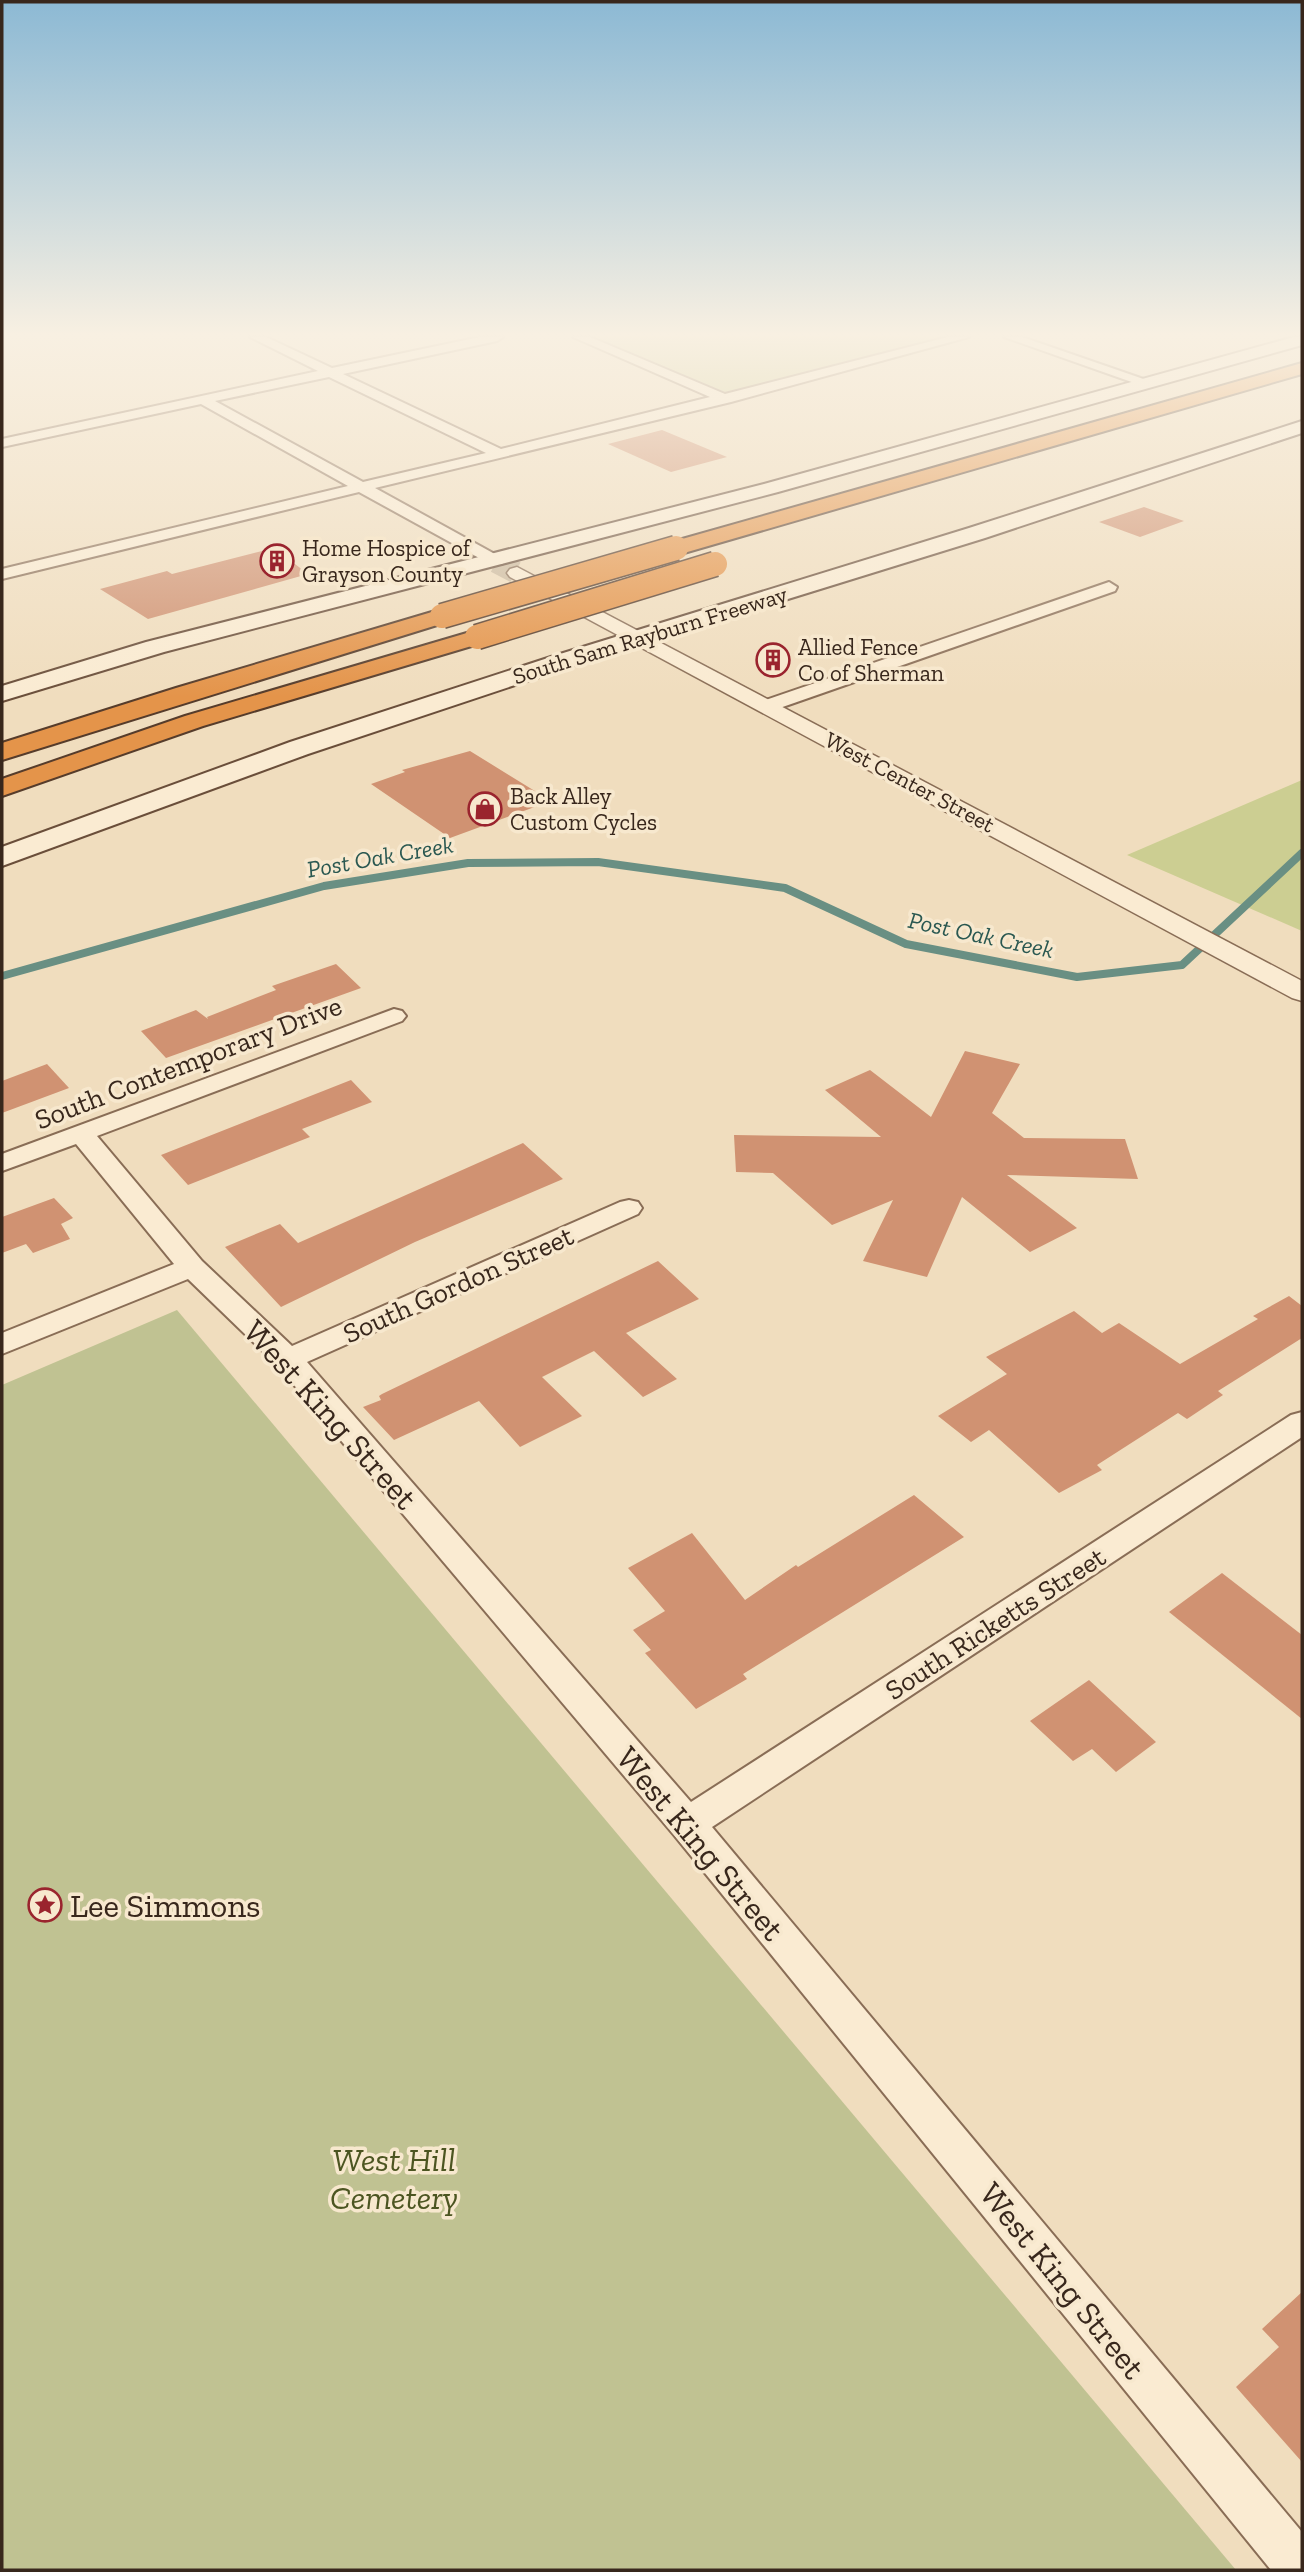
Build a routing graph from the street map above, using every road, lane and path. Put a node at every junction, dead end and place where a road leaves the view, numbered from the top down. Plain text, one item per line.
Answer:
1 (308, 457) edge
2 (486, 457) edge
3 (877, 457) edge
4 (992, 457) edge
5 (1208, 457) edge
6 (361, 486) junction
7 (741, 557) dead end
8 (496, 561) junction
9 (517, 573) tunnel mouth
10 (2, 574) edge
11 (1109, 587) dead end
12 (414, 624) junction
13 (640, 638) junction
14 (410, 657) junction
15 (120, 689) dead end
16 (2, 694) edge
17 (81, 702) dead end
18 (767, 706) junction
19 (2, 729) edge
20 (2, 752) edge
21 (6, 800) edge
22 (2, 857) edge
23 (1302, 992) edge
24 (394, 1016) dead end
25 (81, 1133) junction
26 (2, 1163) edge
27 (629, 1208) dead end
28 (192, 1267) junction
29 (2, 1344) edge
30 (288, 1359) junction
31 (1302, 1423) edge
32 (687, 1824) junction
33 (1302, 2570) edge

1 - 6 street
2 - 6 street
3 - 8 main road
4 - 12 highway, bridge
5 - 13 main road, South Sam Rayburn Freeway
6 - 8 street
6 - 10 street
7 - 14 highway, South Sam Rayburn Freeway, bridge
8 - 16 main road
9 - 13 street, West Center Street
11 - 18 street
12 - 15 highway
12 - 20 highway
13 - 18 street, West Center Street
13 - 22 main road, South Sam Rayburn Freeway
14 - 21 highway, South Sam Rayburn Freeway
14 - 21 highway
17 - 19 highway
18 - 23 street, West Center Street
24 - 25 street, South Contemporary Drive
25 - 26 street, South Contemporary Drive
25 - 28 street, West King Street
27 - 30 street, South Gordon Street
28 - 29 street
28 - 30 street, West King Street
30 - 32 street, West King Street
31 - 32 street, South Ricketts Street
32 - 33 street, West King Street

